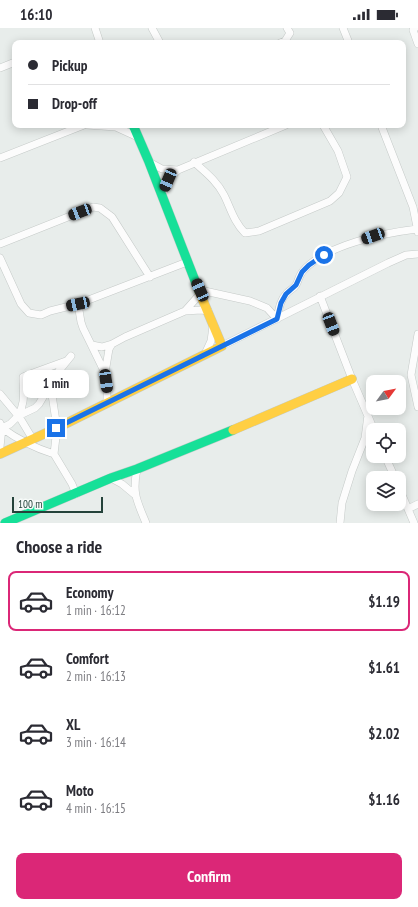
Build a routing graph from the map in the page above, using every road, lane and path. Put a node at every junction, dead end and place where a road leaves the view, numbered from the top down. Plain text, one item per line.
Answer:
1 (96, 28) edge
2 (152, 28) edge
3 (287, 28) edge
4 (344, 28) edge
5 (349, 28) edge
6 (415, 28) edge
7 (99, 40) edge
8 (158, 40) edge
9 (286, 40) edge
10 (349, 40) edge
11 (349, 40) edge
12 (418, 44) edge
13 (12, 63) edge
14 (0, 68) edge
15 (78, 128) edge
16 (119, 128) edge
17 (134, 128) edge
18 (279, 128) edge
19 (325, 128) edge
20 (382, 128) edge
21 (138, 137) junction
22 (0, 158) edge
23 (149, 162) junction
24 (194, 162) junction
25 (178, 170) junction
26 (162, 195) junction
27 (418, 231) edge
28 (0, 244) edge
29 (418, 254) edge
30 (0, 258) edge
31 (187, 262) junction
32 (150, 277) junction
33 (200, 292) junction
34 (320, 296) junction
35 (78, 304) junction
36 (185, 311) junction
37 (208, 311) junction
38 (277, 319) junction
39 (213, 323) junction
40 (418, 334) edge
41 (112, 344) junction
42 (92, 345) junction
43 (222, 346) junction
44 (205, 354) junction
45 (48, 368) junction
46 (105, 373) junction
47 (352, 379) junction
48 (51, 384) junction
49 (0, 394) edge
50 (107, 403) junction
51 (418, 407) edge
52 (366, 410) edge
53 (368, 415) joint
54 (18, 416) junction
55 (371, 423) edge
56 (1, 427) edge
57 (56, 428) junction
58 (32, 438) junction
59 (23, 442) junction
60 (0, 448) edge
61 (0, 454) edge
62 (54, 454) junction
63 (137, 469) junction
64 (111, 478) junction
65 (76, 494) junction
66 (134, 494) junction
67 (406, 504) edge
68 (418, 504) edge
69 (408, 509) junction
70 (5, 523) edge
71 (146, 523) edge
72 (340, 523) edge
73 (414, 523) edge

1 - 7 street
2 - 8 street
3 - 9 street
4 - 10 street
5 - 11 street
6 - 12 street
13 - 14 street
15 - 22 street
16 - 21 street
17 - 21 street
18 - 24 street
19 - 24 street
20 - 27 street
21 - 23 street
23 - 25 street
23 - 26 street
24 - 25 street
25 - 26 street
26 - 31 street
27 - 38 street
28 - 32 street
29 - 34 street
30 - 35 street
31 - 32 street
31 - 33 street
32 - 35 street
33 - 36 street
33 - 37 street
33 - 38 street
34 - 38 street
34 - 47 street
35 - 42 street
36 - 37 street
36 - 41 street
37 - 39 street
38 - 43 street
39 - 43 street
39 - 44 street
40 - 51 street
41 - 42 street
41 - 46 street
42 - 46 street
43 - 44 street
44 - 50 street
45 - 48 street
45 - 48 street
45 - 54 street
46 - 50 street
47 - 52 street
47 - 63 street
48 - 54 street
48 - 57 street
49 - 54 street
50 - 57 street
53 - 55 street
53 - 72 street
54 - 56 street
54 - 58 street
56 - 59 street
56 - 60 street
57 - 58 street
57 - 62 street
58 - 59 street
59 - 61 street
59 - 62 street
62 - 65 street
63 - 64 street
63 - 66 street
64 - 65 street
64 - 66 street
65 - 70 street
66 - 71 street
67 - 69 street
68 - 69 street
69 - 73 street

